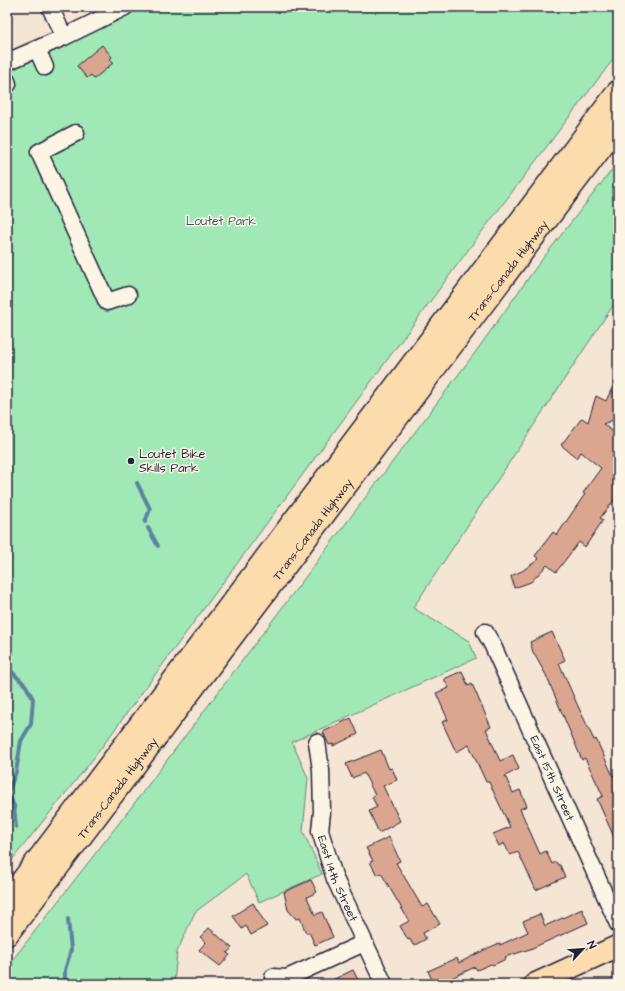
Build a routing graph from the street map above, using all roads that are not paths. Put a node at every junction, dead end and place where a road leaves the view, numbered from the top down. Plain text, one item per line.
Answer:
1 (50, 7) edge
2 (125, 7) edge
3 (64, 37) junction
4 (37, 49) junction
5 (7, 62) edge
6 (45, 67) dead end
7 (618, 92) edge
8 (618, 125) edge
9 (76, 133) dead end
10 (128, 295) dead end
11 (485, 632) dead end
12 (317, 742) dead end
13 (89, 793) junction
14 (7, 876) edge
15 (7, 901) edge
16 (618, 924) edge
17 (7, 934) edge
18 (364, 943) junction
19 (618, 946) edge
20 (273, 977) dead end
21 (384, 984) edge
22 (535, 984) edge

1 - 3 street
2 - 3 street
3 - 4 street
4 - 5 street
4 - 6 street
7 - 13 highway, Trans-Canada Highway
8 - 17 highway, Trans-Canada Highway
9 - 10 street
11 - 16 street, East 15th Street
12 - 18 street, East 14th Street
13 - 14 highway
13 - 15 highway, Trans-Canada Highway
18 - 20 street
18 - 21 street, East 14th Street
19 - 22 main road

